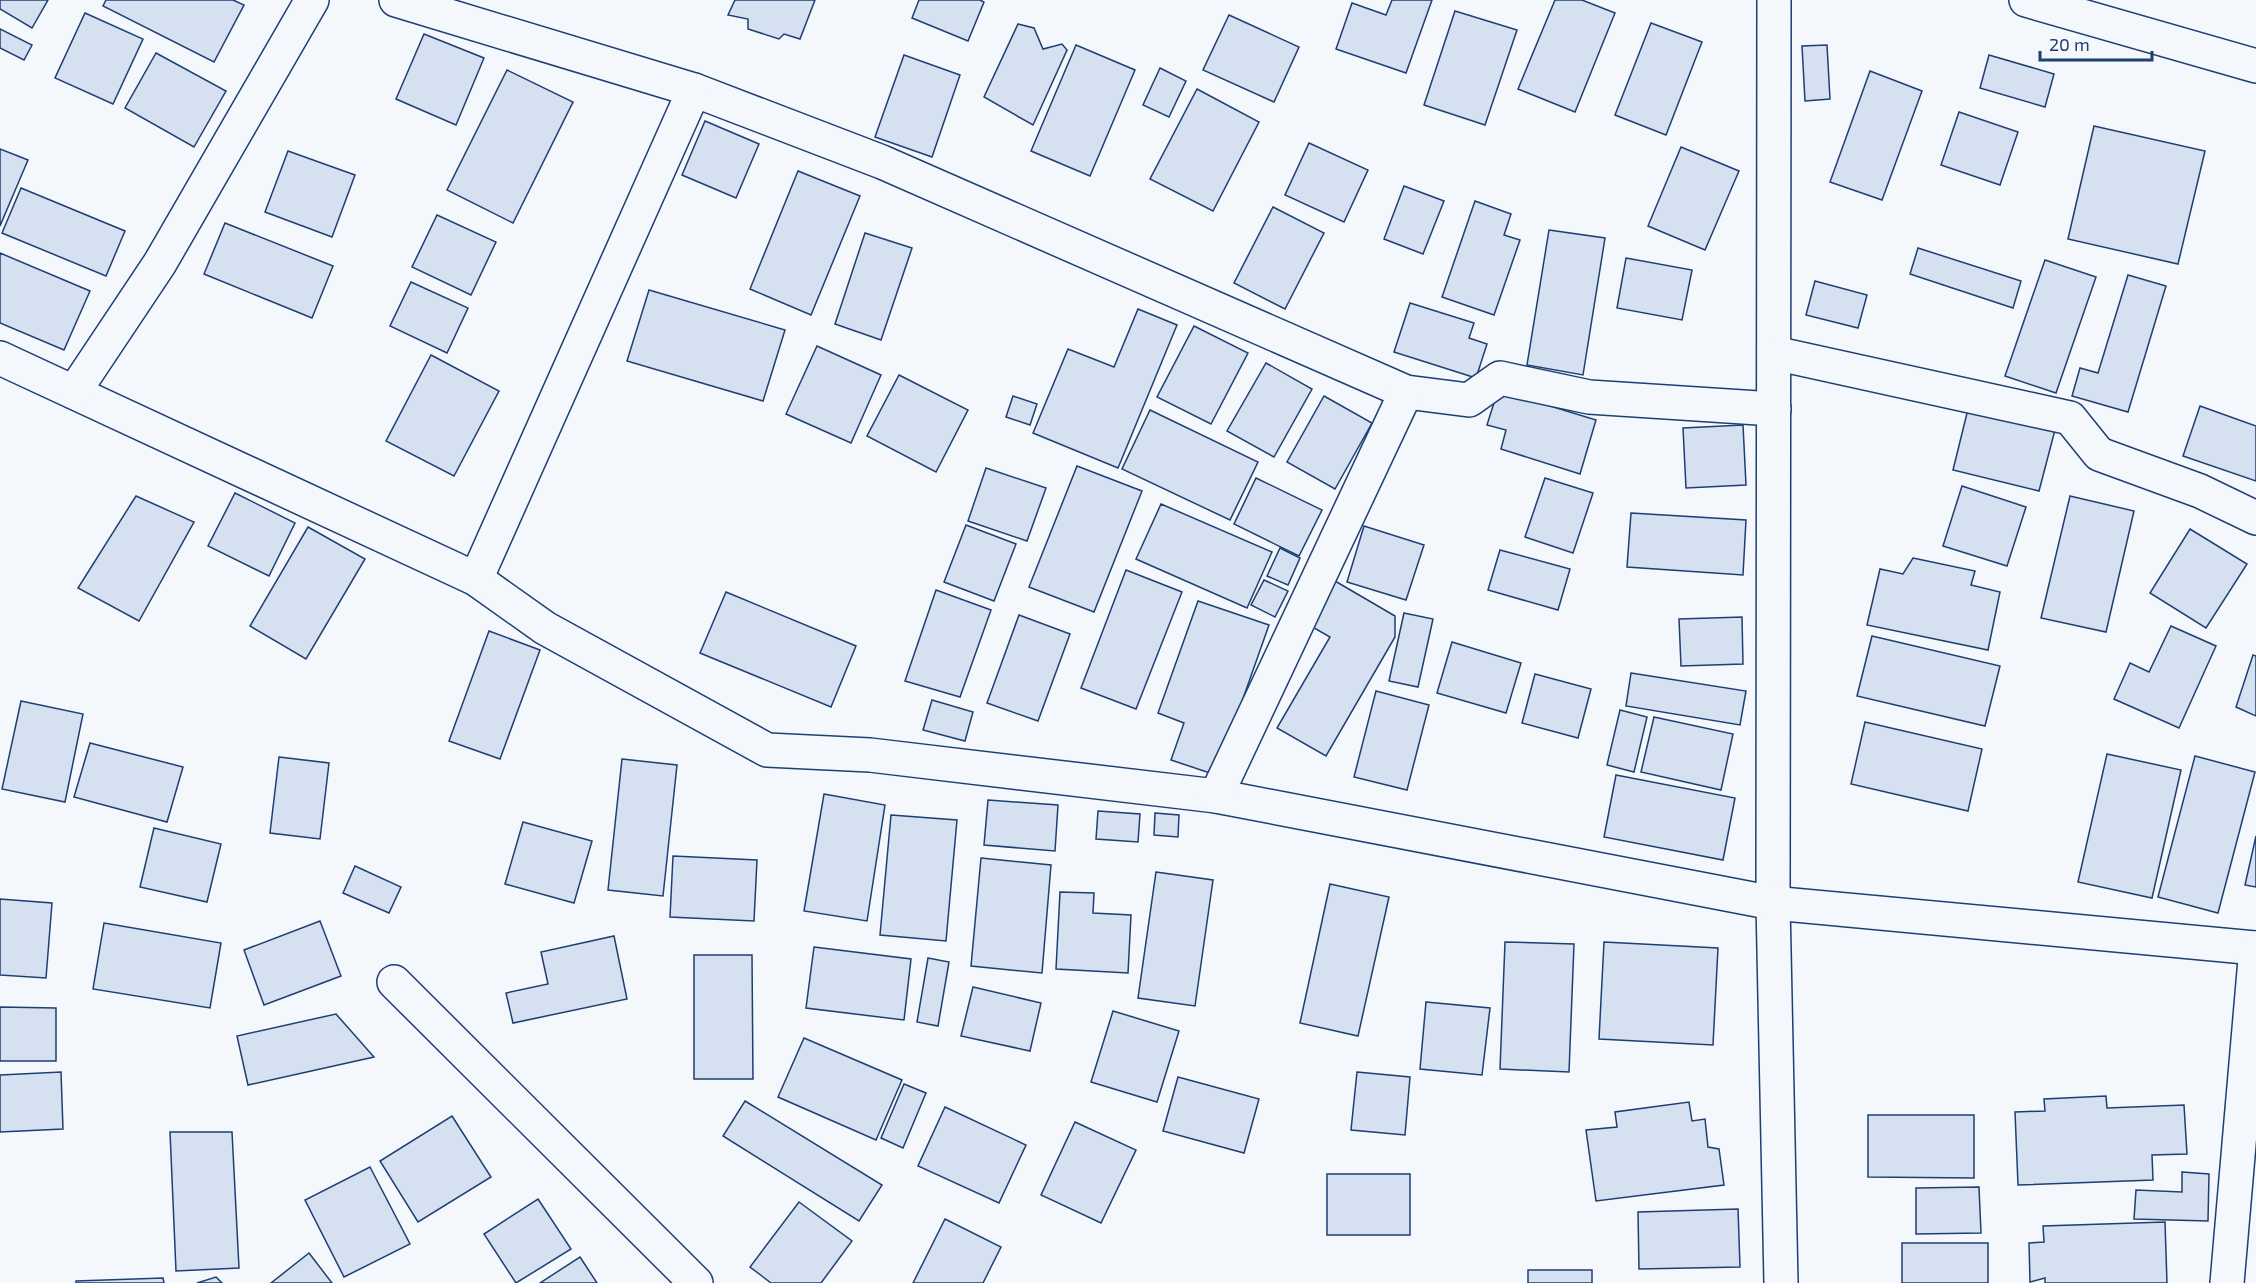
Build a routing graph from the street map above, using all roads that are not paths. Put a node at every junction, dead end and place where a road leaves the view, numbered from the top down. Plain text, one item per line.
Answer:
1 (312, 0) edge
2 (396, 0) edge
3 (1774, 0) edge
4 (2026, 0) edge
5 (2256, 66) edge
6 (694, 90) junction
7 (1774, 353) junction
8 (0, 358) edge
9 (74, 392) junction
10 (1406, 392) junction
11 (1774, 408) junction
12 (2256, 518) edge
13 (476, 579) junction
14 (1216, 796) junction
15 (1773, 903) junction
16 (2256, 948) edge
17 (394, 982) dead end
18 (696, 1283) edge
19 (1781, 1283) edge
20 (2227, 1283) edge

1 - 9 street
2 - 6 street
3 - 7 street
4 - 5 street
6 - 10 street
6 - 13 street
7 - 11 street
7 - 12 street
8 - 9 street
9 - 13 street
10 - 11 street
10 - 14 street
11 - 15 street
13 - 14 street
14 - 15 street
15 - 16 street
15 - 19 street
16 - 20 street
17 - 18 street

